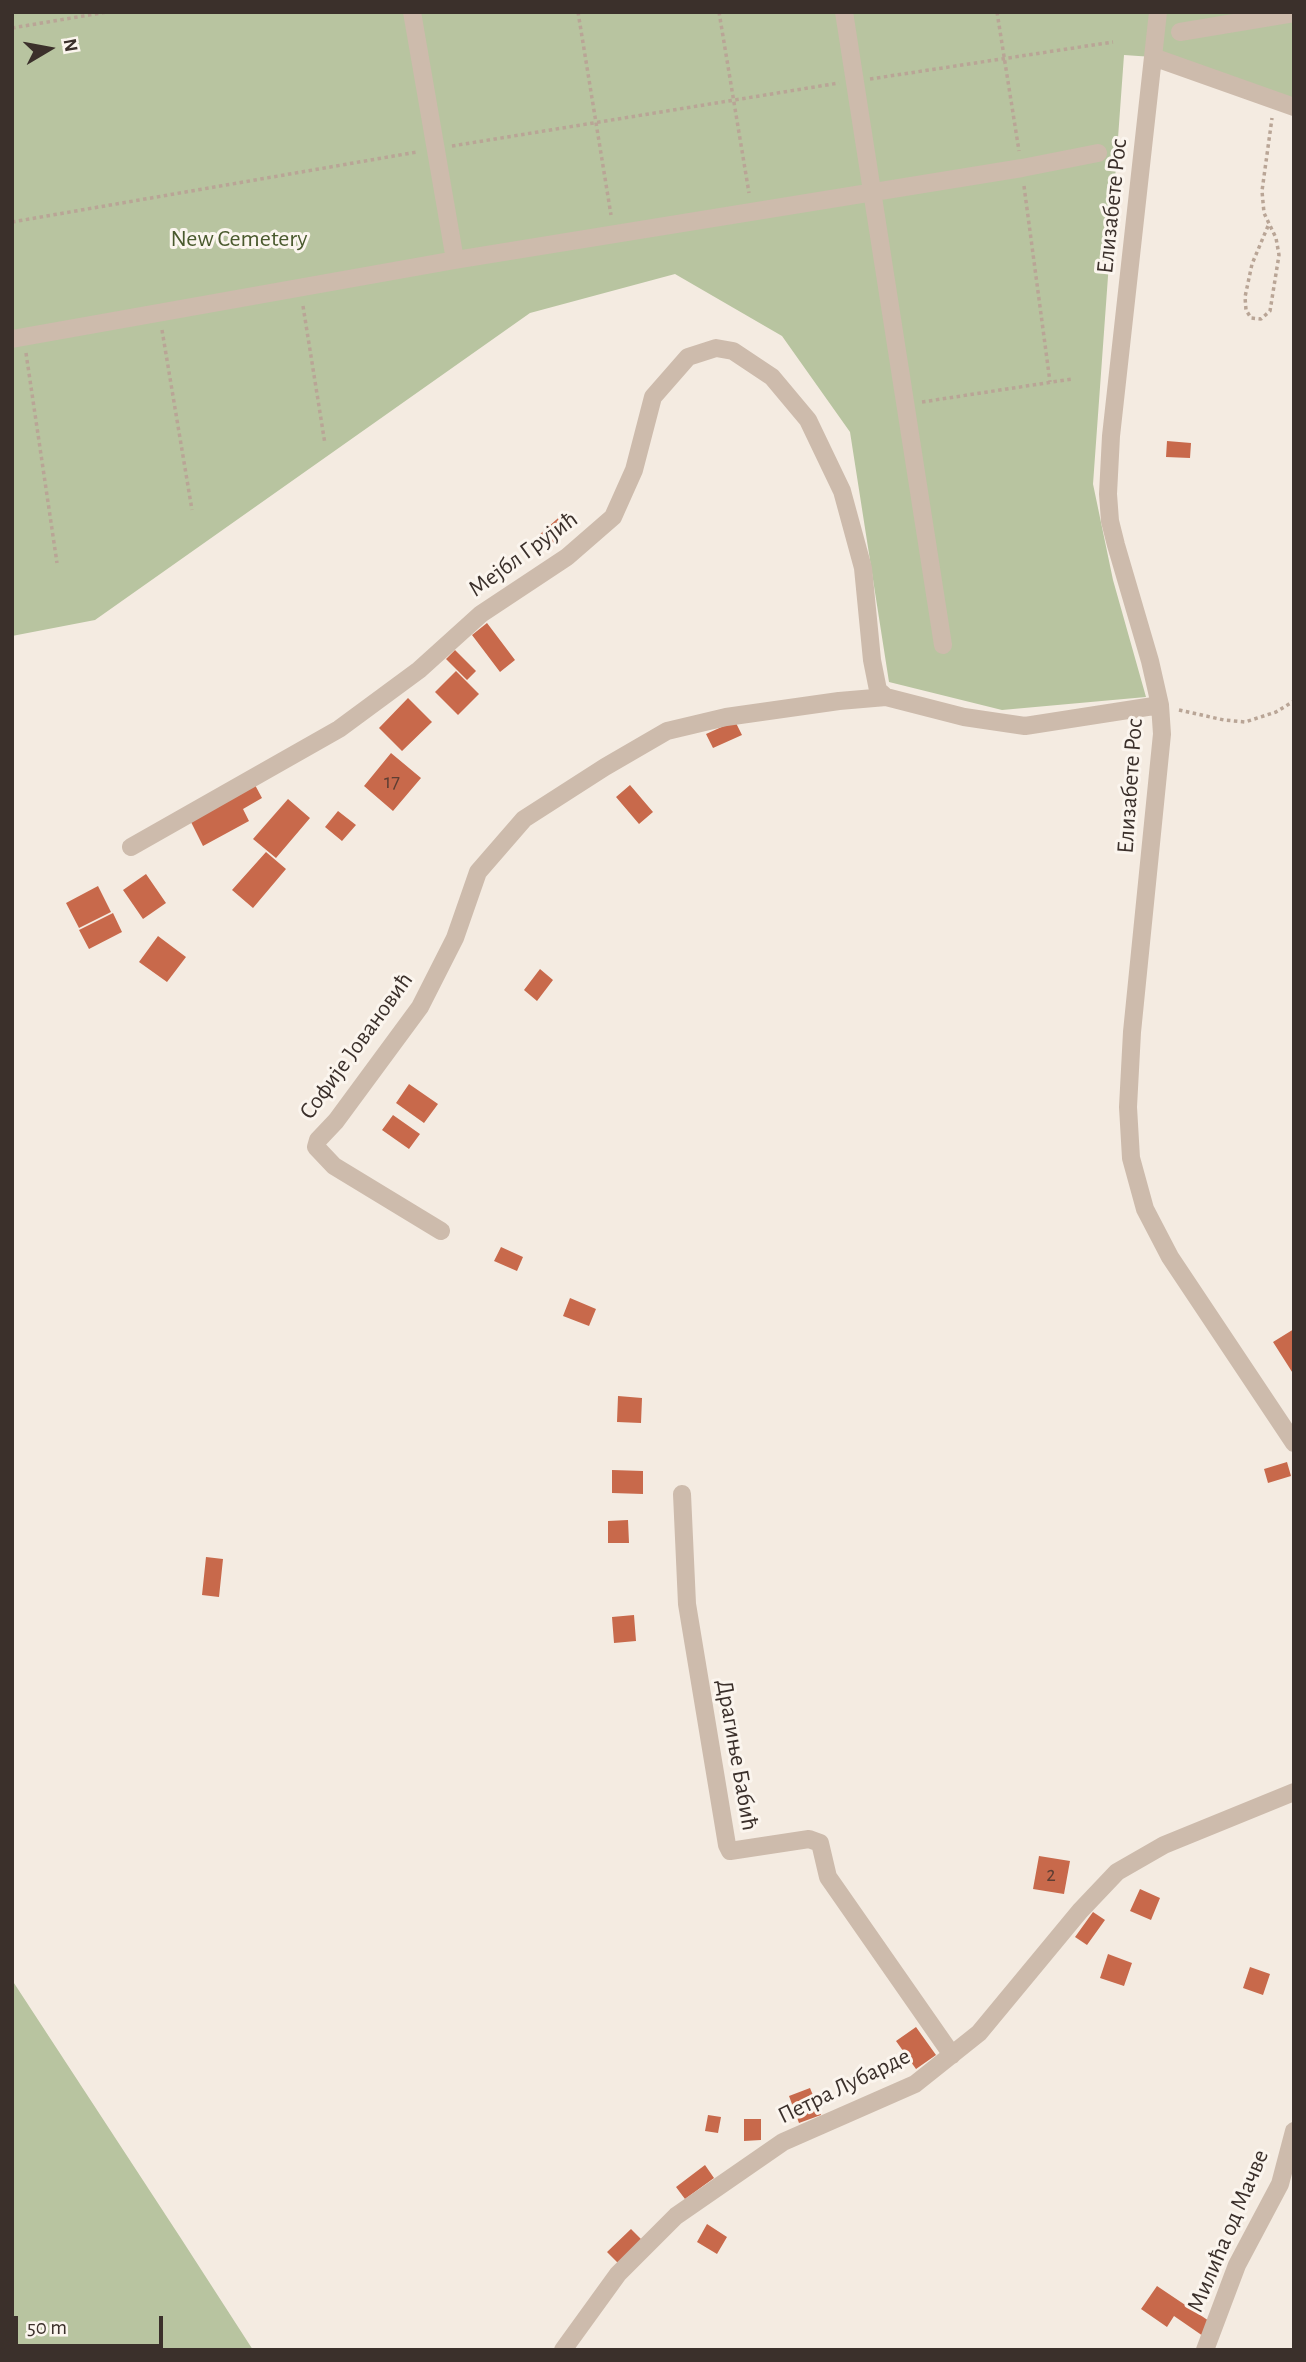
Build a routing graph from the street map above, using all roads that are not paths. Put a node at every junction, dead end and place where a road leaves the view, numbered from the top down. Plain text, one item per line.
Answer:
1 (412, 12) edge
2 (844, 12) edge
3 (1158, 12) edge
4 (1294, 13) edge
5 (1180, 32) dead end
6 (1153, 57) junction
7 (1294, 107) edge
8 (1098, 153) dead end
9 (874, 192) junction
10 (455, 260) junction
11 (18, 338) edge
12 (943, 645) dead end
13 (886, 697) junction
14 (1160, 705) junction
15 (131, 847) dead end
16 (441, 1231) dead end
17 (1294, 1443) edge
18 (682, 1494) dead end
19 (1294, 1792) edge
20 (952, 2054) junction
21 (1294, 2131) edge
22 (563, 2350) edge
23 (1205, 2350) edge

1 - 10 street
2 - 9 street
3 - 6 street, Елизабете Рос
4 - 5 street
6 - 7 street
6 - 14 street, Елизабете Рос
8 - 9 street
9 - 10 street
9 - 12 street
10 - 11 street
13 - 14 street
13 - 15 street, Мејбл Грујић
13 - 16 street, Софије Јовановић
14 - 17 street, Елизабете Рос
18 - 20 street, Драгиње Бабић
19 - 20 street, Петра Лубарде
20 - 22 street, Петра Лубарде
21 - 23 street, Милића од Мачве

